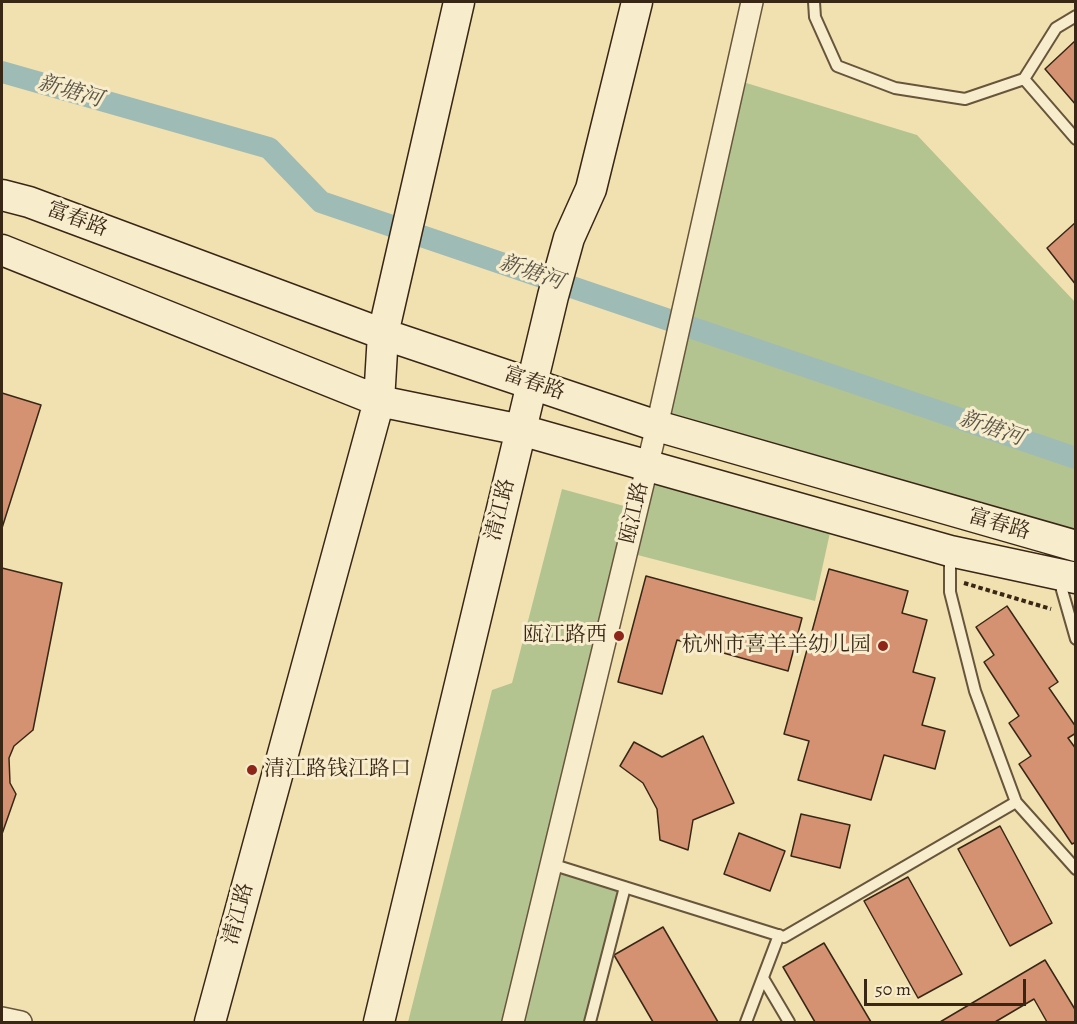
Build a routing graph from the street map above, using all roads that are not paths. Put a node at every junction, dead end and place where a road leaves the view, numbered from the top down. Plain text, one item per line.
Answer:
1 (459, 2) edge
2 (637, 2) edge
3 (752, 2) edge
4 (814, 2) edge
5 (1076, 16) edge
6 (1024, 79) junction
7 (1076, 139) edge
8 (2, 195) edge
9 (2, 250) edge
10 (383, 334) junction
11 (532, 382) junction
12 (379, 401) junction
13 (657, 426) junction
14 (520, 430) junction
15 (646, 463) junction
16 (1076, 546) edge
17 (950, 551) junction
18 (1070, 577) edge
19 (1076, 639) edge
20 (1017, 802) junction
21 (551, 864) junction
22 (1076, 869) edge
23 (625, 887) junction
24 (779, 935) junction
25 (763, 978) junction
26 (2, 1018) edge
27 (21, 1023) edge
28 (210, 1023) edge
29 (379, 1023) edge
30 (513, 1023) edge
31 (590, 1023) edge
32 (746, 1023) edge
33 (789, 1023) edge

1 - 10 main road, 清江路
2 - 11 main road, 清江路
3 - 13 street, 瓯江路
4 - 6 lane
5 - 6 lane
6 - 7 lane
8 - 10 main road, 富春路
9 - 12 main road, 富春路
10 - 11 main road, 富春路
10 - 12 main road, 清江路
11 - 13 main road, 富春路
11 - 14 main road, 清江路
12 - 14 main road, 富春路
12 - 28 main road, 清江路
13 - 15 street, 瓯江路
13 - 16 main road, 富春路
14 - 15 main road, 富春路
14 - 29 main road, 清江路
15 - 17 main road, 富春路
15 - 21 street, 瓯江路
17 - 18 main road, 富春路
17 - 20 lane
18 - 19 lane
20 - 22 lane
20 - 24 lane
21 - 23 lane
21 - 30 street, 瓯江路
23 - 24 lane
23 - 31 lane
24 - 25 lane
25 - 32 lane
25 - 33 lane
26 - 27 street

